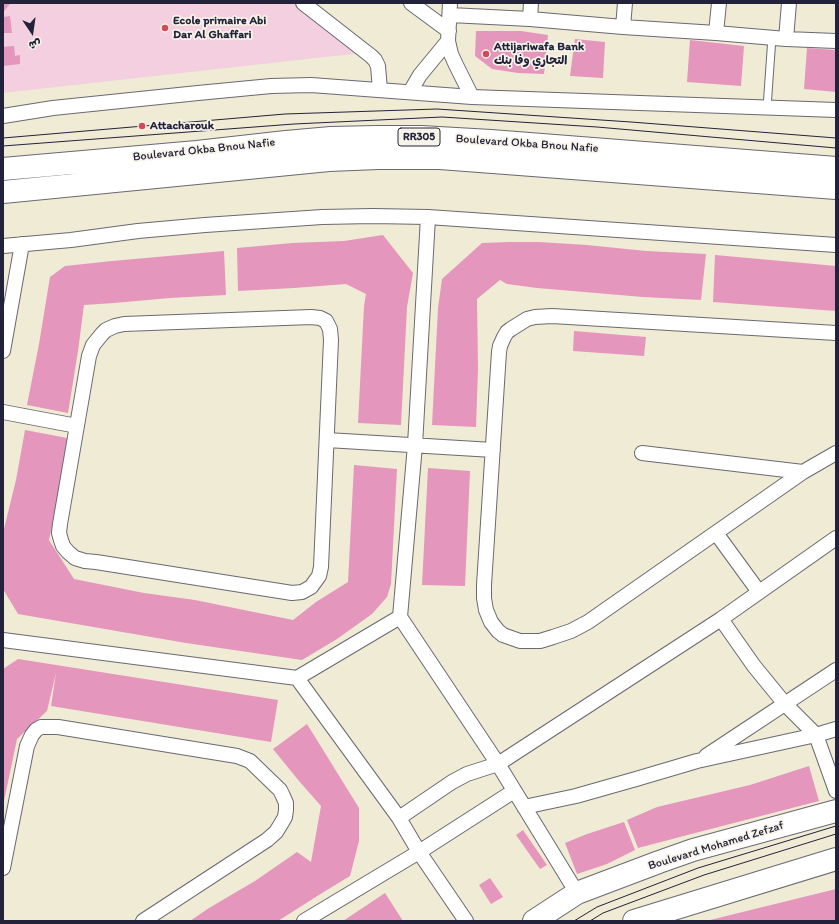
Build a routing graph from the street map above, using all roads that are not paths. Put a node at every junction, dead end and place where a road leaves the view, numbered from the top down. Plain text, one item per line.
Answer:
1 (303, 3) edge
2 (411, 3) edge
3 (531, 3) edge
4 (625, 3) edge
5 (719, 3) edge
6 (789, 3) edge
7 (450, 9) edge
8 (530, 19) junction
9 (623, 27) junction
10 (716, 33) junction
11 (448, 36) junction
12 (779, 38) junction
13 (836, 38) edge
14 (380, 90) junction
15 (410, 92) junction
16 (472, 96) junction
17 (767, 108) junction
18 (836, 110) edge
19 (3, 116) edge
20 (836, 168) edge
21 (3, 169) edge
22 (836, 188) edge
23 (3, 192) edge
24 (428, 217) junction
25 (22, 244) junction
26 (3, 246) edge
27 (836, 246) edge
28 (836, 332) edge
29 (3, 351) edge
30 (3, 412) edge
31 (77, 426) junction
32 (327, 440) junction
33 (414, 446) junction
34 (493, 450) junction
35 (642, 453) dead end
36 (836, 453) edge
37 (803, 472) junction
38 (716, 533) junction
39 (836, 538) edge
40 (759, 592) junction
41 (400, 617) junction
42 (721, 619) junction
43 (3, 640) edge
44 (836, 670) edge
45 (297, 678) junction
46 (785, 704) junction
47 (836, 729) edge
48 (816, 735) junction
49 (698, 761) junction
50 (498, 764) junction
51 (514, 791) junction
52 (836, 791) edge
53 (524, 807) junction
54 (836, 811) edge
55 (399, 818) junction
56 (419, 852) junction
57 (836, 859) edge
58 (3, 868) edge
59 (577, 893) junction
60 (142, 921) edge
61 (304, 921) edge
62 (466, 921) edge
63 (534, 921) edge
64 (634, 921) edge

1 - 14 street
2 - 11 street
3 - 8 street
4 - 9 street
5 - 10 street
6 - 12 street
7 - 8 street
7 - 11 street
8 - 9 street
9 - 10 street
10 - 12 street
11 - 15 street
11 - 16 street
12 - 13 street
12 - 17 lane
14 - 15 street
14 - 19 street
15 - 16 street
16 - 17 street
17 - 18 street
20 - 21 main road, Boulevard Okba Bnou Nafie / RR305
22 - 23 main road, Boulevard Okba Bnou Nafie / RR305
24 - 25 street
24 - 27 street
24 - 33 street
25 - 26 street
25 - 29 street
28 - 34 street
30 - 31 street
31 - 32 street
31 - 32 street
32 - 33 street
33 - 34 street
33 - 41 street
34 - 38 street
35 - 37 street
36 - 37 street
37 - 38 street
38 - 40 street
39 - 40 street
40 - 42 street
41 - 45 street
41 - 50 street
42 - 46 street
42 - 50 street
43 - 45 street
44 - 46 street
45 - 55 street
46 - 48 street
46 - 49 street
47 - 48 street
48 - 49 street
48 - 52 street
49 - 53 street
50 - 51 street
50 - 55 street
51 - 53 street
51 - 56 street
53 - 59 street
54 - 59 main road, Boulevard Mohamed Zefzaf
55 - 56 street
56 - 61 street
56 - 62 street
57 - 64 main road
58 - 60 street
59 - 63 main road, Boulevard Mohamed Zefzaf

